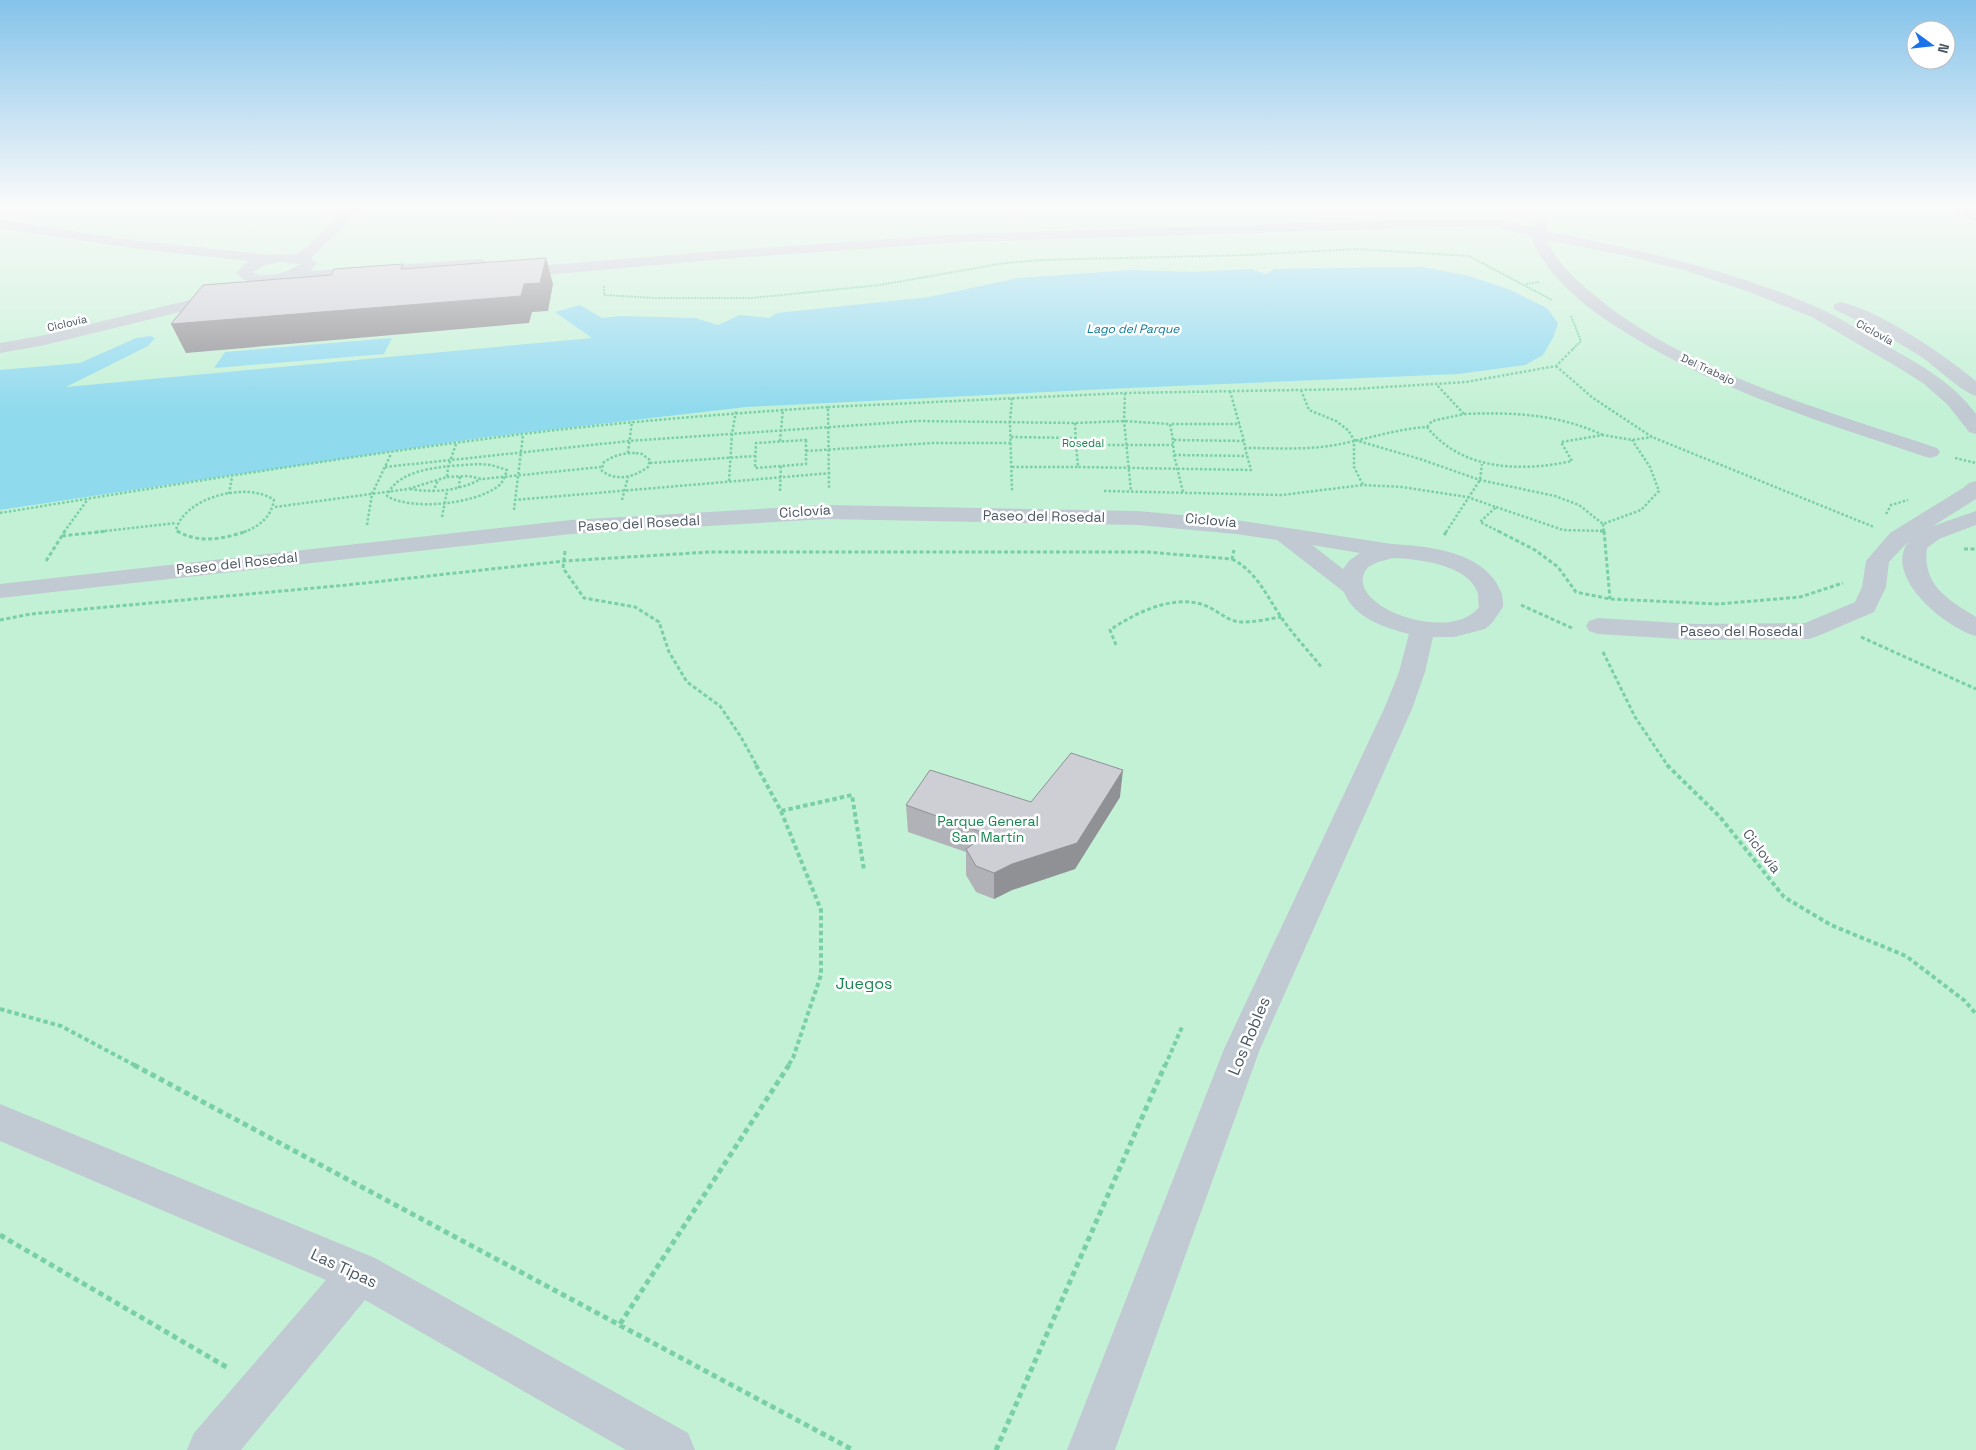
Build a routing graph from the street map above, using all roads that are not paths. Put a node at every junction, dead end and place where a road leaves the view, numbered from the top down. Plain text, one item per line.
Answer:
1 (245, 275) edge
2 (289, 275) edge
3 (330, 275) edge
4 (378, 275) edge
5 (421, 275) edge
6 (495, 275) edge
7 (1562, 275) edge
8 (1713, 275) edge
9 (278, 278) junction
10 (1825, 300) dead end
11 (0, 348) edge
12 (1953, 371) junction
13 (1976, 381) edge
14 (1976, 390) edge
15 (1976, 428) edge
16 (1930, 452) dead end
17 (1974, 490) edge
18 (1976, 518) edge
19 (1281, 533) junction
20 (1392, 551) junction
21 (1353, 588) junction
22 (0, 591) edge
23 (1976, 628) edge
24 (1423, 629) junction
25 (1598, 629) road end
26 (0, 1122) edge
27 (360, 1273) junction
28 (211, 1450) edge
29 (671, 1450) edge
30 (1091, 1450) edge

1 - 9 street
2 - 9 street
3 - 9 street
4 - 5 street
6 - 11 street
7 - 16 street, Del Trabajo
8 - 15 street
10 - 12 street
12 - 13 street
12 - 14 street
17 - 25 street, Paseo del Rosedal
18 - 23 street
19 - 20 street, Paseo del Rosedal
19 - 21 street
19 - 22 street, Paseo del Rosedal
20 - 21 street
20 - 24 street
21 - 24 street
24 - 30 street, Los Robles
26 - 27 street, Las Tipas
27 - 28 street
27 - 29 street, Las Tipas

